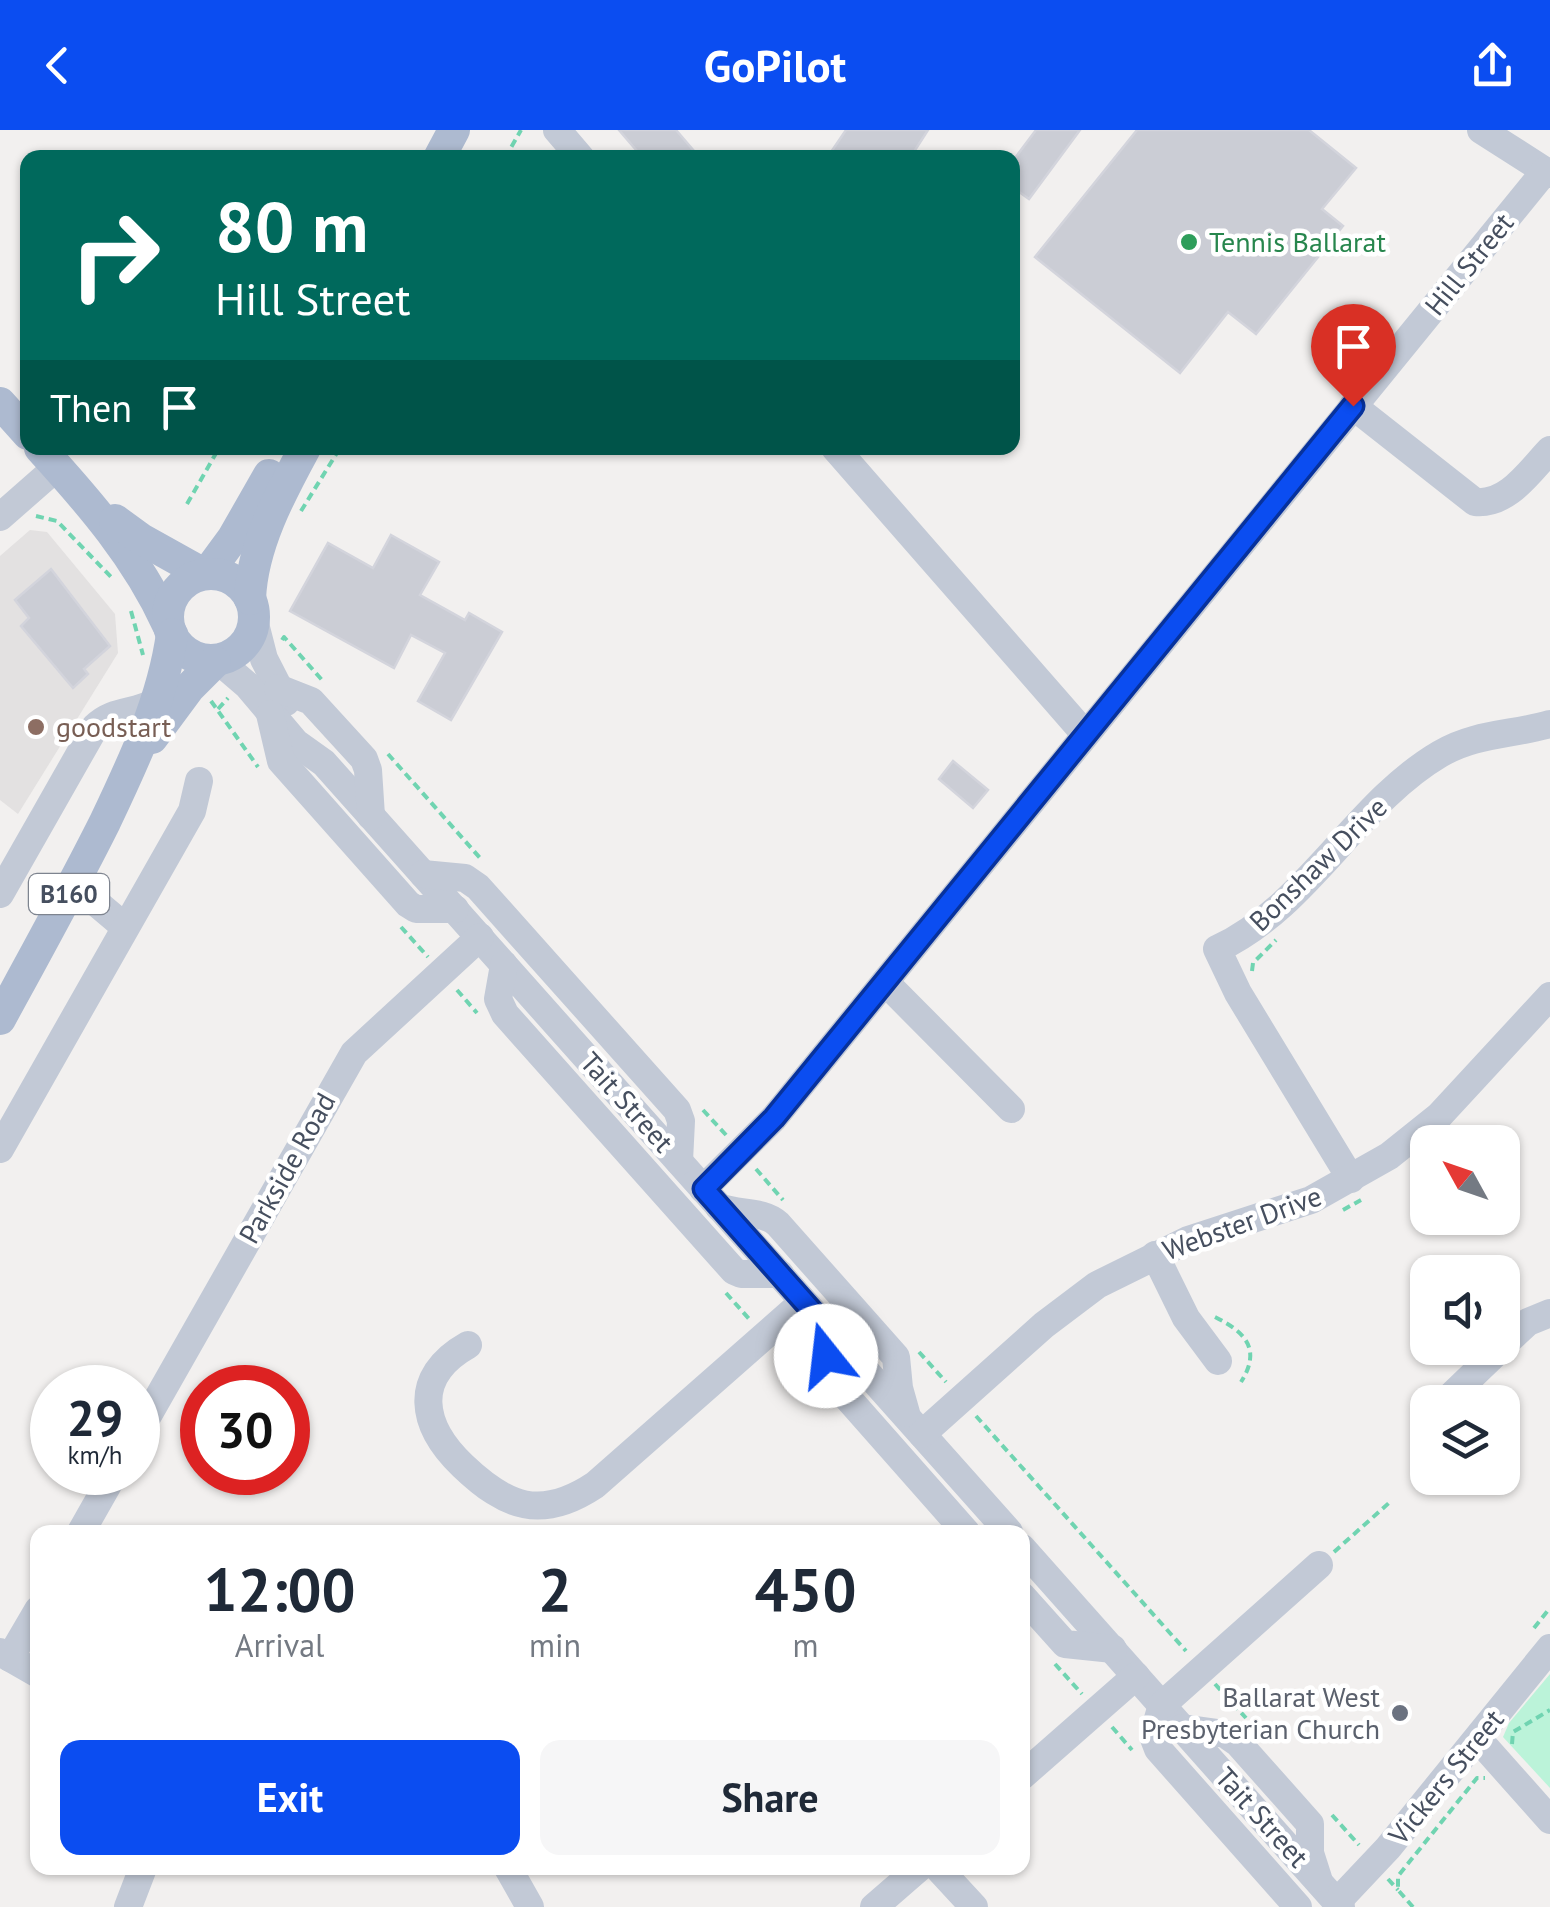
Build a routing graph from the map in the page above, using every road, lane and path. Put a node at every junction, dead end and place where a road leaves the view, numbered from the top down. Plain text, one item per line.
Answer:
1 (557, 130) edge
2 (1481, 130) edge
3 (574, 150) edge
4 (1547, 172) edge
5 (0, 403) edge
6 (1353, 406) junction
7 (20, 425) edge
8 (1550, 450) edge
9 (215, 455) edge
10 (280, 455) edge
11 (302, 455) edge
12 (336, 455) edge
13 (841, 455) edge
14 (49, 457) edge
15 (80, 492) junction
16 (187, 504) dead end
17 (10, 508) edge
18 (293, 519) dead end
19 (205, 573) junction
20 (124, 591) dead end
21 (252, 610) junction
22 (131, 611) dead end
23 (170, 629) junction
24 (217, 661) junction
25 (144, 662) dead end
26 (274, 700) junction
27 (155, 702) junction
28 (1550, 724) edge
29 (1086, 734) junction
30 (132, 766) junction
31 (199, 781) dead end
32 (371, 816) junction
33 (423, 874) junction
34 (74, 884) junction
35 (0, 894) edge
36 (455, 909) junction
37 (126, 927) junction
38 (1282, 935) dead end
39 (480, 937) junction
40 (504, 965) junction
41 (1252, 974) dead end
42 (885, 982) junction
43 (1550, 996) edge
44 (0, 1018) edge
45 (1010, 1109) dead end
46 (0, 1149) edge
47 (679, 1161) junction
48 (1351, 1179) junction
49 (711, 1198) junction
50 (1155, 1254) junction
51 (780, 1274) junction
52 (803, 1302) junction
53 (1208, 1313) dead end
54 (1550, 1313) edge
55 (829, 1330) junction
56 (1520, 1330) edge
57 (468, 1345) dead end
58 (1218, 1361) dead end
59 (1483, 1365) edge
60 (1241, 1382) dead end
61 (1462, 1385) edge
62 (160, 1394) edge
63 (961, 1399) junction
64 (915, 1427) junction
65 (103, 1495) edge
66 (1390, 1502) dead end
67 (521, 1518) edge
68 (86, 1525) edge
69 (960, 1525) edge
70 (1003, 1525) edge
71 (1030, 1557) edge
72 (1318, 1565) joint
73 (1030, 1605) edge
74 (1550, 1608) edge
75 (30, 1621) edge
76 (1542, 1638) edge
77 (1113, 1649) junction
78 (1047, 1654) dead end
79 (5, 1655) edge
80 (30, 1669) edge
81 (1202, 1669) junction
82 (1136, 1676) junction
83 (1162, 1705) junction
84 (1550, 1710) edge
85 (1104, 1718) junction
86 (1513, 1732) dead end
87 (1478, 1739) junction
88 (1030, 1770) edge
89 (1512, 1777) junction
90 (1550, 1820) edge
91 (140, 1875) edge
92 (512, 1875) edge
93 (910, 1875) edge
94 (944, 1875) edge
95 (1332, 1897) edge
96 (128, 1907) edge
97 (530, 1907) edge
98 (874, 1907) edge
99 (974, 1907) edge
100 (1298, 1907) edge
101 (1413, 1907) edge

1 - 3 street
2 - 4 street
4 - 6 street, Hill Street
5 - 7 main road
6 - 8 street
6 - 29 street, Hill Street
9 - 16 path
10 - 19 main road, B160
11 - 21 main road, B160
12 - 18 path
13 - 29 street
14 - 15 main road
14 - 17 street
15 - 19 main road
15 - 23 main road
17 - 20 path
19 - 21 main road
19 - 23 main road, B160
21 - 24 main road, B160
21 - 26 street, Tait Street
22 - 25 path
23 - 24 main road
23 - 27 main road, B160
24 - 26 street, Tait Street
24 - 30 main road, B160
26 - 32 street, Tait Street
26 - 32 street
26 - 36 street
27 - 30 main road, B160
27 - 35 street
28 - 48 street, Bonshaw Drive
29 - 42 street, Hill Street
30 - 34 main road, B160
31 - 37 street
32 - 33 street, Tait Street
33 - 36 street, Tait Street
33 - 47 street
34 - 37 street
34 - 44 main road, B160
36 - 39 street, Tait Street
37 - 46 street
38 - 41 path
39 - 40 street, Tait Street
39 - 62 street, Parkside Road
40 - 47 street, Tait Street
40 - 51 street
42 - 45 street
42 - 49 street, Hill Street
43 - 48 street, Webster Drive
47 - 49 street, Tait Street
48 - 50 street, Webster Drive
49 - 51 street, Tait Street
49 - 64 street
50 - 58 street
50 - 63 street, Webster Drive
51 - 52 street, Tait Street
52 - 55 street, Tait Street
52 - 67 street
53 - 60 path
54 - 56 street
55 - 64 street, Tait Street
55 - 69 street
57 - 67 street
59 - 61 street
63 - 64 street, Webster Drive
63 - 81 path
64 - 70 street, Tait Street
65 - 68 street
66 - 72 path
71 - 77 street
72 - 81 street
73 - 77 street
74 - 76 path
75 - 79 street
76 - 87 street, Vickers Street
77 - 82 street
78 - 85 path
79 - 80 street
81 - 83 street
82 - 83 street
82 - 85 street
83 - 95 street
83 - 100 street
84 - 86 path
85 - 88 street
87 - 89 street
87 - 95 street, Vickers Street
89 - 90 street
89 - 101 path
91 - 96 street
92 - 97 street
93 - 98 street
94 - 99 street

